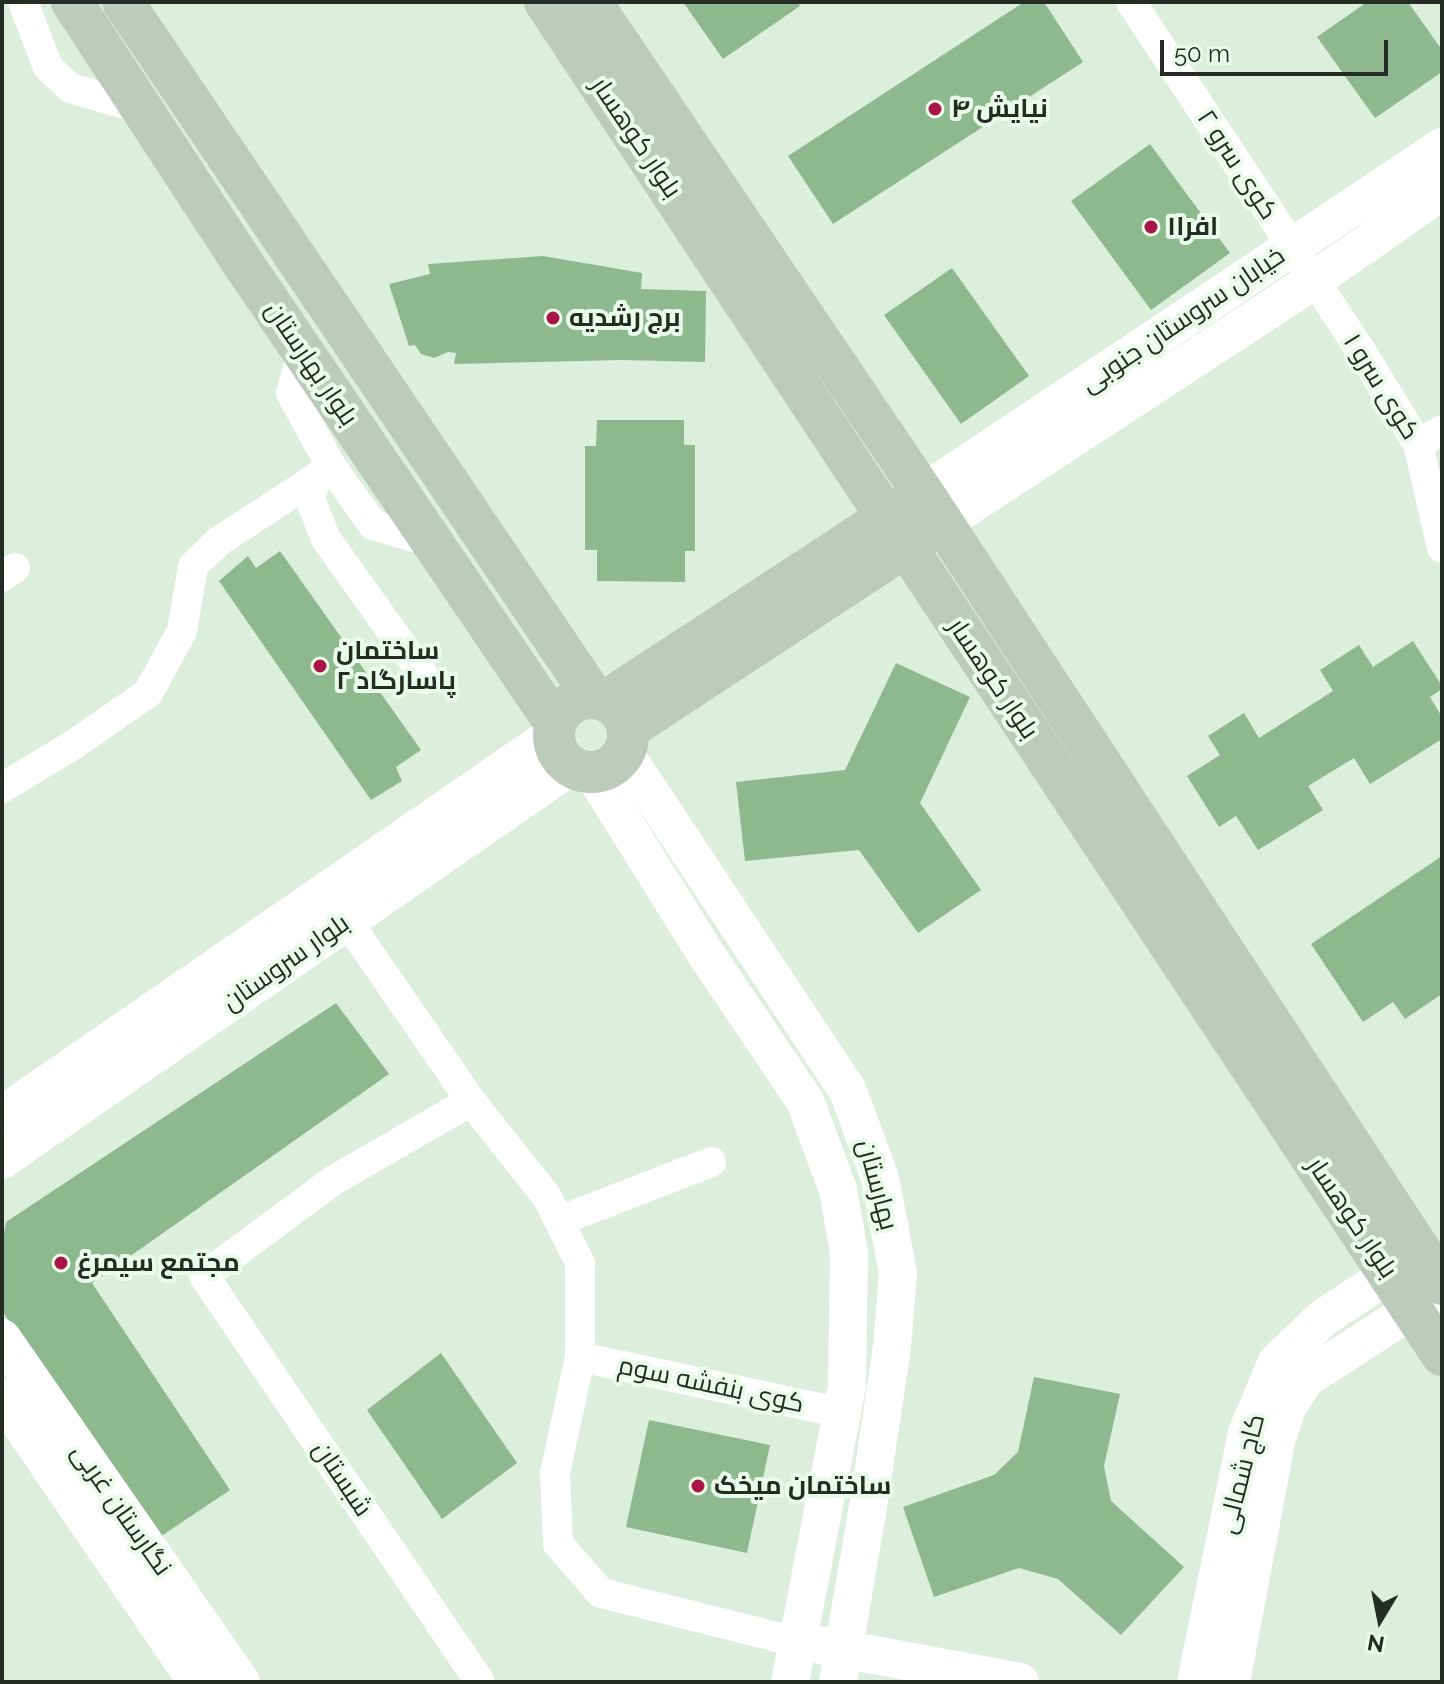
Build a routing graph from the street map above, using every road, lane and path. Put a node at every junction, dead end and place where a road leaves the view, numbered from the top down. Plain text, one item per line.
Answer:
1 (23, 2) edge
2 (71, 2) edge
3 (123, 2) edge
4 (545, 2) edge
5 (591, 2) edge
6 (1131, 2) edge
7 (196, 111) junction
8 (151, 122) junction
9 (1442, 147) edge
10 (1442, 191) edge
11 (282, 240) junction
12 (1291, 247) junction
13 (244, 265) junction
14 (1313, 281) junction
15 (303, 351) junction
16 (1430, 437) edge
17 (323, 472) junction
18 (933, 508) junction
19 (896, 532) junction
20 (432, 542) junction
21 (1442, 548) edge
22 (426, 679) dead end
23 (590, 735) junction
24 (2, 788) edge
25 (347, 921) junction
26 (471, 1101) junction
27 (2, 1115) edge
28 (2, 1160) edge
29 (711, 1162) dead end
30 (559, 1221) junction
31 (1425, 1274) edge
32 (2, 1338) edge
33 (1442, 1355) edge
34 (580, 1357) junction
35 (2, 1397) edge
36 (842, 1413) junction
37 (797, 1642) junction
38 (841, 1666) edge
39 (197, 1682) edge
40 (241, 1682) edge
41 (480, 1682) edge
42 (790, 1682) edge
43 (1020, 1682) edge
44 (1196, 1682) edge
45 (1231, 1682) edge

1 - 8 street
2 - 8 main road, بلوار بهارستان
3 - 7 main road, بلوار بهارستان
4 - 19 main road, بلوار کوهسار
5 - 18 main road, بلوار کوهسار
6 - 12 street, کوی سرو ۲
7 - 8 main road
7 - 11 main road, بلوار بهارستان
8 - 13 main road, بلوار بهارستان
9 - 12 street, خیابان سروستان جنوبی
10 - 14 street, خیابان سروستان جنوبی
11 - 13 main road
11 - 23 main road, بلوار بهارستان
12 - 14 street, کوی سرو ۲
12 - 18 street, خیابان سروستان جنوبی
13 - 15 main road, بلوار بهارستان
14 - 16 street, کوی سرو ۱
14 - 18 street, خیابان سروستان جنوبی
15 - 17 street
15 - 20 main road, بلوار بهارستان
16 - 21 street, کوی سرو ۱
17 - 20 street
17 - 22 street
17 - 24 street
18 - 19 main road
18 - 31 main road, بلوار کوهسار
19 - 23 main road
19 - 31 main road, بلوار کوهسار
20 - 23 main road, بلوار بهارستان
23 - 25 street, بلوار سروستان
23 - 27 street, بلوار سروستان
23 - 36 street, بهارستان
23 - 38 street, بهارستان
25 - 26 street
25 - 28 street, بلوار سروستان
26 - 30 street
26 - 41 street, شبستان
29 - 30 street
30 - 34 street
31 - 33 main road, بلوار کوهسار
31 - 44 street, کاج شمالی
31 - 45 street, کاج شمالی
32 - 40 street, نگارستان غربی
34 - 36 street, کوی بنفشه سوم
34 - 37 street
35 - 39 street, نگارستان غربی
36 - 37 street, بهارستان
37 - 38 street
37 - 42 street, بهارستان
38 - 43 street

